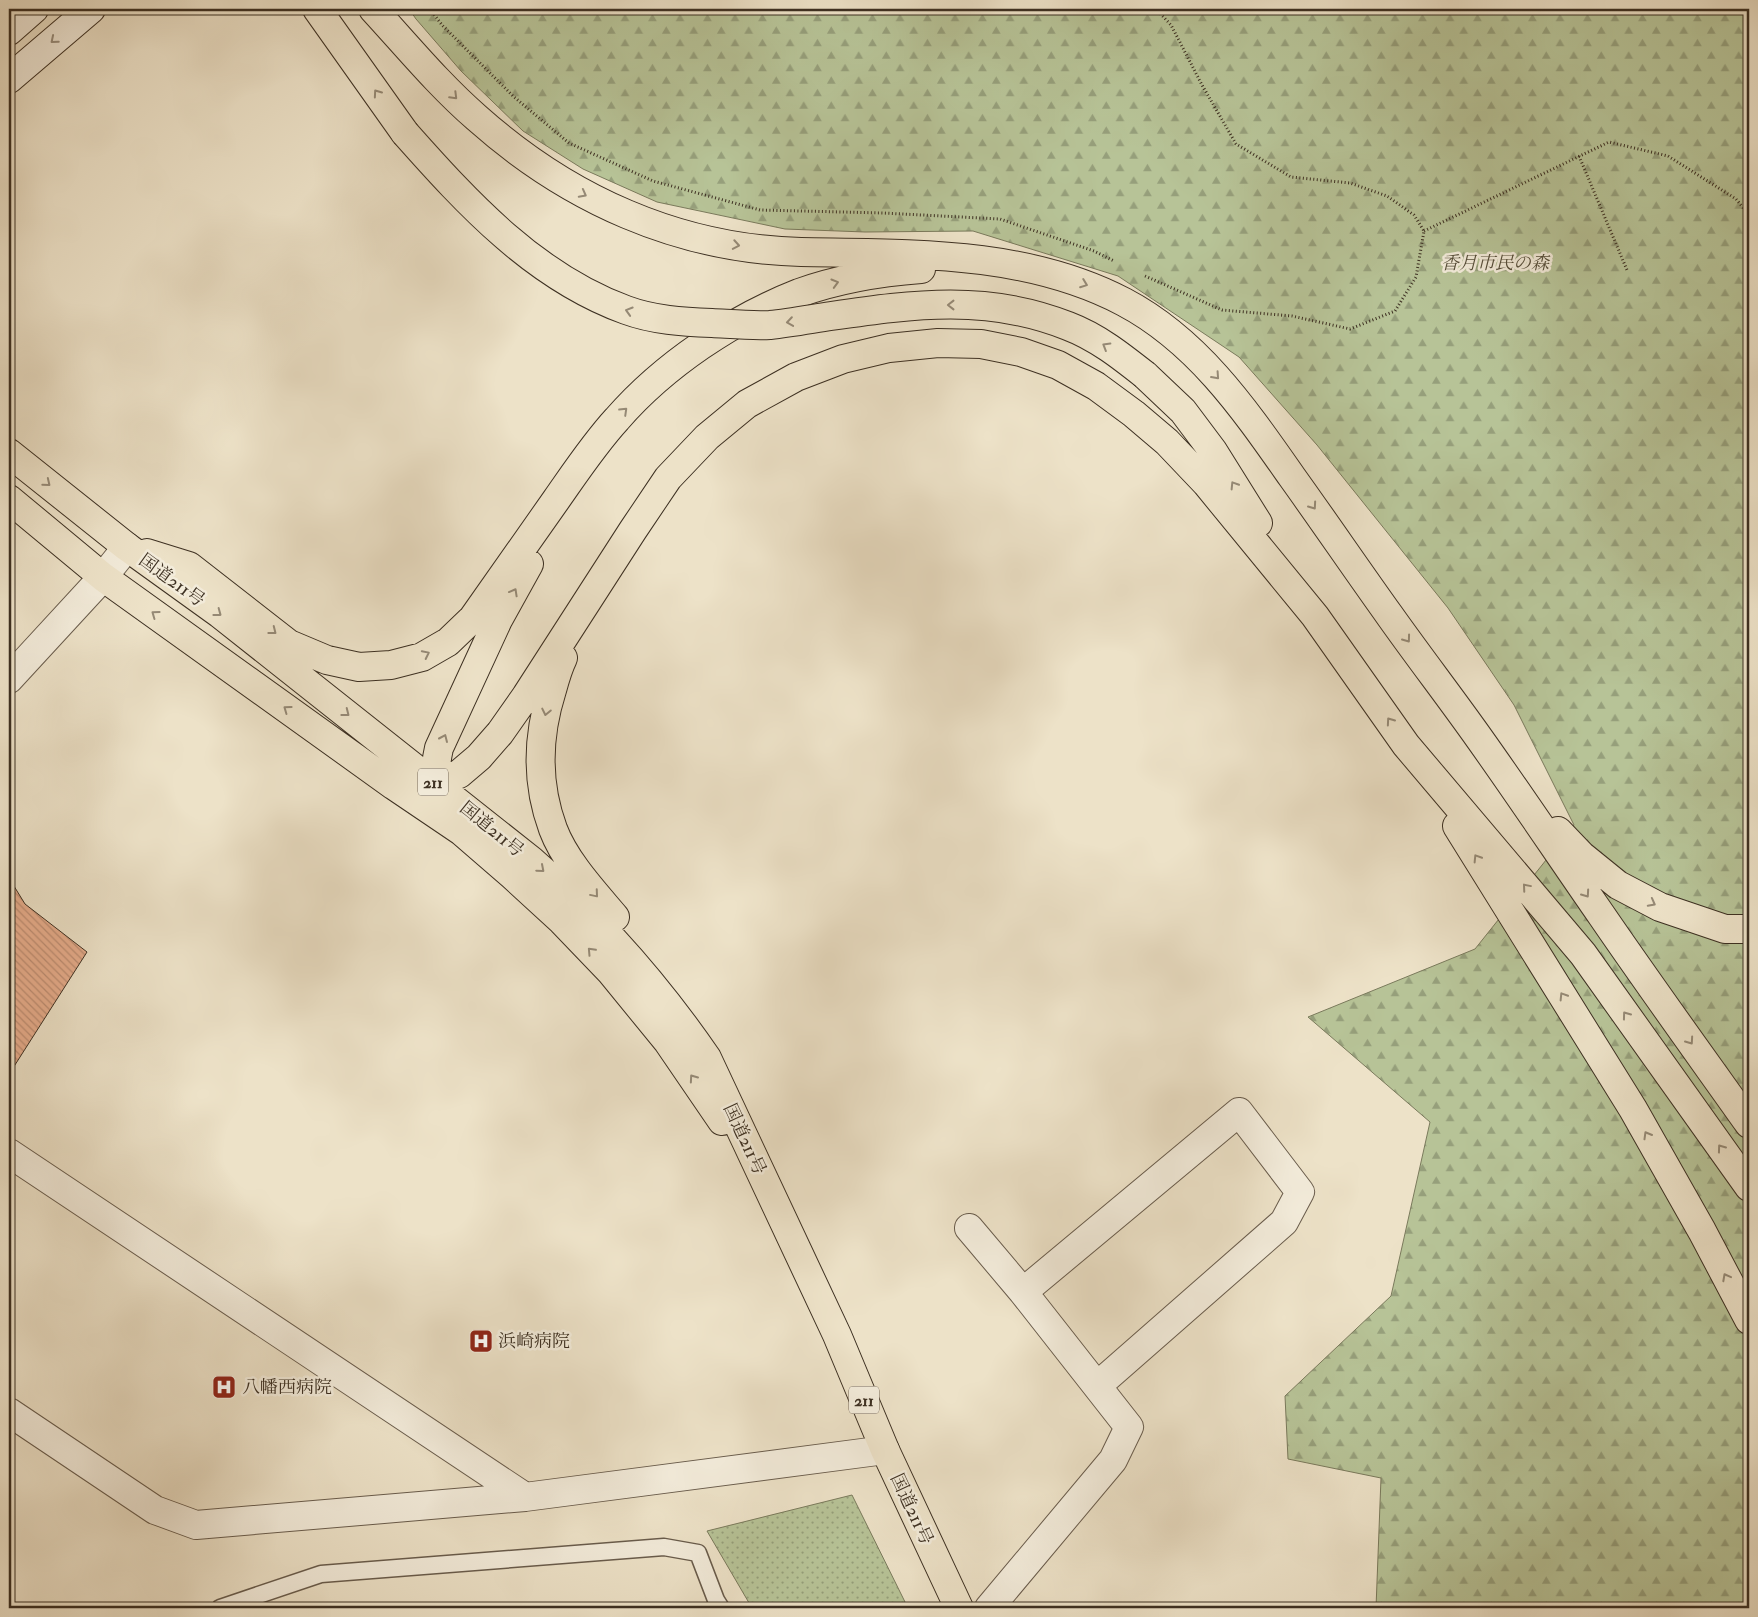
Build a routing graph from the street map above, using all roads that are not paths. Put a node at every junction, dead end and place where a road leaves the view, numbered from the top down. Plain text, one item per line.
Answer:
1 (34, 9) edge
2 (91, 9) edge
3 (317, 9) edge
4 (373, 9) edge
5 (384, 9) edge
6 (9, 31) edge
7 (426, 68) junction
8 (9, 79) edge
9 (1038, 270) junction
10 (592, 448) junction
11 (9, 453) edge
12 (9, 499) edge
13 (128, 547) junction
14 (103, 577) junction
15 (597, 586) junction
16 (1315, 616) junction
17 (9, 679) edge
18 (1479, 738) junction
19 (1406, 745) junction
20 (435, 784) junction
21 (393, 785) junction
22 (460, 831) junction
23 (1749, 928) edge
24 (707, 1058) junction
25 (1749, 1124) edge
26 (9, 1153) edge
27 (1749, 1187) edge
28 (770, 1190) junction
29 (969, 1228) dead end
30 (1023, 1292) junction
31 (1749, 1320) edge
32 (1097, 1386) junction
33 (9, 1412) edge
34 (884, 1450) junction
35 (525, 1498) junction
36 (220, 1608) edge
37 (721, 1608) edge
38 (959, 1608) edge
39 (989, 1608) edge

1 - 6 street
2 -> 8 street
16 -> 3 highway, bridge
4 - 7 highway
5 - 7 highway
7 -> 9 highway
10 -> 9 highway
9 -> 18 highway
13 -> 10 highway
20 -> 10 highway
11 -> 13 highway, 国道211号 / 211
12 - 14 highway, 国道211号 / 211
13 - 14 street
13 -> 20 highway, 国道211号 / 211
14 - 17 street
21 -> 14 highway, 国道211号 / 211
15 - 16 highway
15 - 20 highway
15 -> 24 highway
19 -> 16 highway
18 -> 23 highway
18 -> 25 highway
27 -> 19 highway
31 -> 19 highway
20 - 21 highway
20 - 22 highway
20 -> 24 highway, 国道211号 / 211
21 - 22 highway, 国道211号 / 211
28 -> 22 highway, 国道211号 / 211
24 - 28 highway, 国道211号 / 211
26 - 35 street
28 - 34 highway, 国道211号 / 211
29 - 30 street
30 - 32 street
30 - 32 street
32 - 39 street
33 - 35 street
34 - 35 street
34 - 38 highway, 国道211号 / 211
36 - 37 lane

